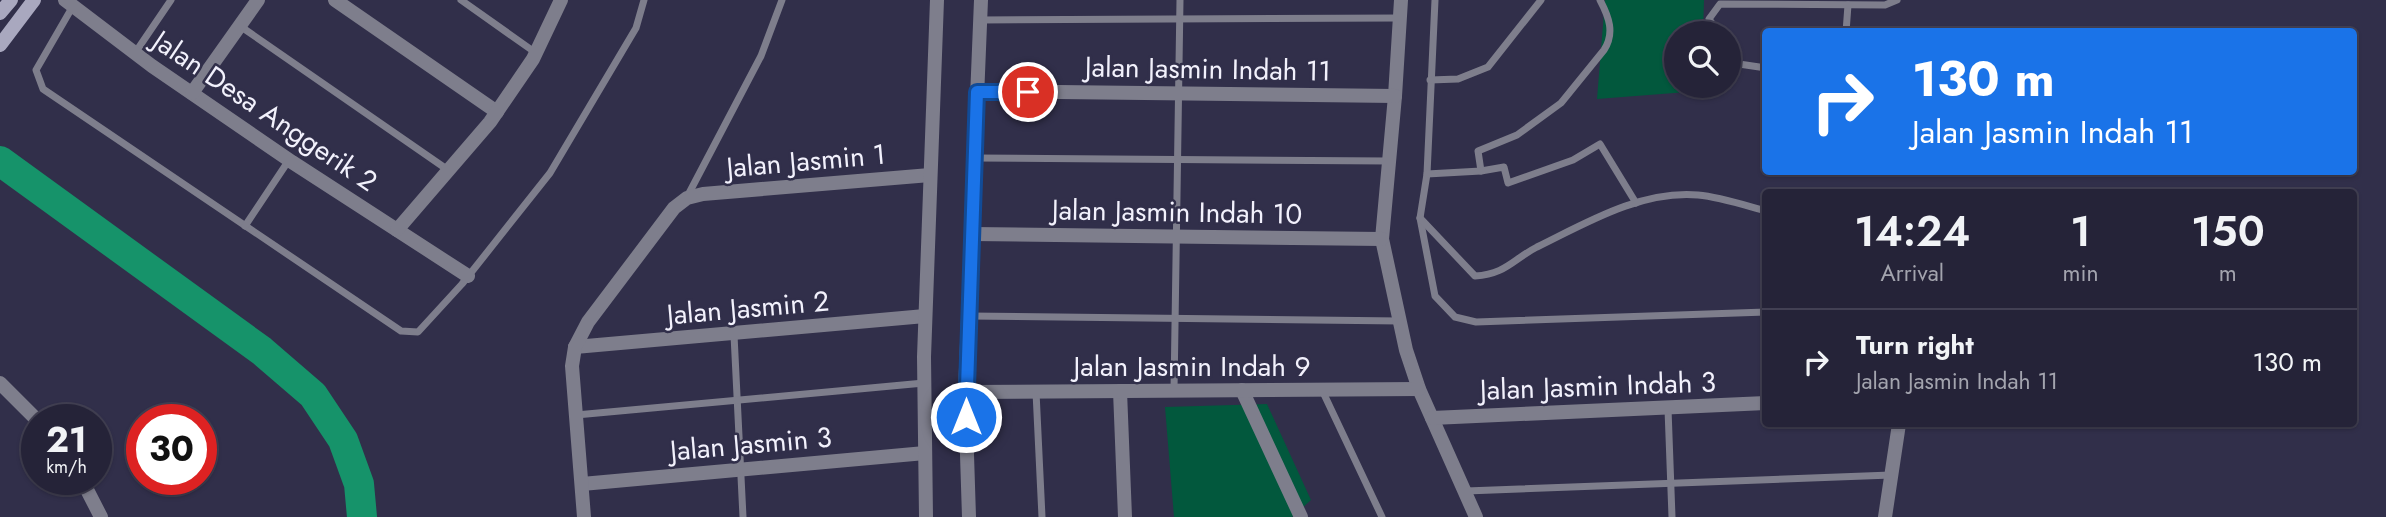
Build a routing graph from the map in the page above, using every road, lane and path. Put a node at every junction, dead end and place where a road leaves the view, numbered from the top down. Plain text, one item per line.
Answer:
1 (11, 0) edge
2 (34, 0) edge
3 (171, 0) edge
4 (258, 0) edge
5 (335, 0) edge
6 (461, 0) edge
7 (561, 0) edge
8 (644, 0) edge
9 (782, 0) edge
10 (937, 0) edge
11 (981, 0) edge
12 (1180, 0) edge
13 (1401, 0) edge
14 (1435, 0) edge
15 (1541, 0) edge
16 (1600, 0) edge
17 (1897, 0) edge
18 (71, 2) edge
19 (1848, 5) junction
20 (0, 13) edge
21 (1180, 18) junction
22 (1400, 18) junction
23 (980, 20) junction
24 (1710, 21) edge
25 (240, 26) junction
26 (1846, 28) edge
27 (0, 45) edge
28 (135, 53) junction
29 (536, 53) junction
30 (1741, 64) edge
31 (1762, 67) edge
32 (1430, 80) junction
33 (977, 92) junction
34 (192, 93) junction
35 (1179, 93) junction
36 (1395, 96) junction
37 (497, 112) junction
38 (975, 159) junction
39 (290, 160) junction
40 (1178, 161) junction
41 (1389, 161) junction
42 (448, 171) junction
43 (1481, 171) junction
44 (1427, 174) junction
45 (930, 175) junction
46 (687, 198) junction
47 (1636, 203) junction
48 (1762, 210) edge
49 (1419, 218) junction
50 (244, 226) junction
51 (397, 230) junction
52 (972, 234) junction
53 (1177, 237) junction
54 (1382, 239) junction
55 (468, 276) junction
56 (1762, 312) edge
57 (925, 316) junction
58 (969, 316) junction
59 (1175, 319) junction
60 (1400, 321) junction
61 (734, 335) junction
62 (575, 347) junction
63 (0, 383) edge
64 (924, 383) junction
65 (1419, 389) junction
66 (1242, 390) junction
67 (1322, 390) junction
68 (1120, 391) junction
69 (1174, 391) junction
70 (965, 392) junction
71 (1036, 392) junction
72 (737, 401) junction
73 (1762, 403) edge
74 (21, 404) edge
75 (1668, 409) junction
76 (576, 415) junction
77 (1432, 418) junction
78 (1899, 427) edge
79 (925, 453) junction
80 (741, 470) junction
81 (1892, 475) junction
82 (582, 484) junction
83 (1671, 484) junction
84 (1464, 491) junction
85 (90, 495) edge
86 (1299, 511) edge
87 (101, 517) edge
88 (584, 517) edge
89 (743, 517) edge
90 (926, 517) edge
91 (969, 517) edge
92 (1042, 517) edge
93 (1125, 517) edge
94 (1283, 517) edge
95 (1382, 517) edge
96 (1476, 517) edge
97 (1672, 517) edge
98 (1885, 517) edge

1 - 20 street
2 - 27 street
3 - 28 lane
4 - 25 street
5 - 37 street
6 - 29 lane
7 - 29 street
8 - 55 lane
9 - 46 lane
10 - 45 street
11 - 23 street
12 - 21 lane
13 - 22 street
14 - 32 lane
15 - 32 lane
16 - 43 lane
17 - 19 lane
18 - 28 street, Jalan Desa Anggerik 2
18 - 50 lane
19 - 24 lane
19 - 26 lane
21 - 22 lane
21 - 23 lane
21 - 35 lane
22 - 36 street
23 - 33 street
25 - 34 street
25 - 42 lane
28 - 34 street, Jalan Desa Anggerik 2
29 - 37 street
30 - 31 lane
32 - 44 lane
33 - 35 street, Jalan Jasmin Indah 11
33 - 38 street
34 - 39 street, Jalan Desa Anggerik 2
35 - 36 street, Jalan Jasmin Indah 11
35 - 40 lane
36 - 41 street
37 - 42 street
38 - 40 lane
38 - 52 street
39 - 50 lane
39 - 51 street, Jalan Desa Anggerik 2
40 - 41 lane
40 - 53 lane
41 - 54 street
42 - 51 street
43 - 44 lane
43 - 47 lane
44 - 49 lane
45 - 46 street, Jalan Jasmin 1
45 - 57 street
46 - 62 street
47 - 48 lane
47 - 49 lane
49 - 56 lane
50 - 55 lane
51 - 55 street, Jalan Desa Anggerik 2
52 - 53 street, Jalan Jasmin Indah 10
52 - 58 street
53 - 54 street, Jalan Jasmin Indah 10
53 - 59 lane
54 - 60 street
57 - 61 street, Jalan Jasmin 2
57 - 64 street
58 - 59 lane
58 - 70 street
59 - 60 lane
59 - 69 lane
60 - 65 street
61 - 62 street, Jalan Jasmin 2
61 - 72 lane
62 - 76 street
63 - 74 street
64 - 72 lane
64 - 79 street
65 - 67 street, Jalan Jasmin Indah 9
65 - 77 street
66 - 67 street, Jalan Jasmin Indah 9
66 - 69 street, Jalan Jasmin Indah 9
66 - 86 street
67 - 95 lane
68 - 69 street, Jalan Jasmin Indah 9
68 - 71 street, Jalan Jasmin Indah 9
68 - 93 street
70 - 71 street, Jalan Jasmin Indah 9
70 - 91 street
71 - 92 lane
72 - 76 lane
72 - 80 lane
73 - 75 street, Jalan Jasmin Indah 3
75 - 77 street, Jalan Jasmin Indah 3
75 - 83 lane
76 - 82 street
77 - 84 street
78 - 81 street
79 - 80 street, Jalan Jasmin 3
79 - 90 street
80 - 82 street, Jalan Jasmin 3
80 - 89 lane
81 - 83 lane
81 - 98 street
82 - 88 street
83 - 84 lane
83 - 97 lane
84 - 96 street
85 - 87 street
86 - 94 street

